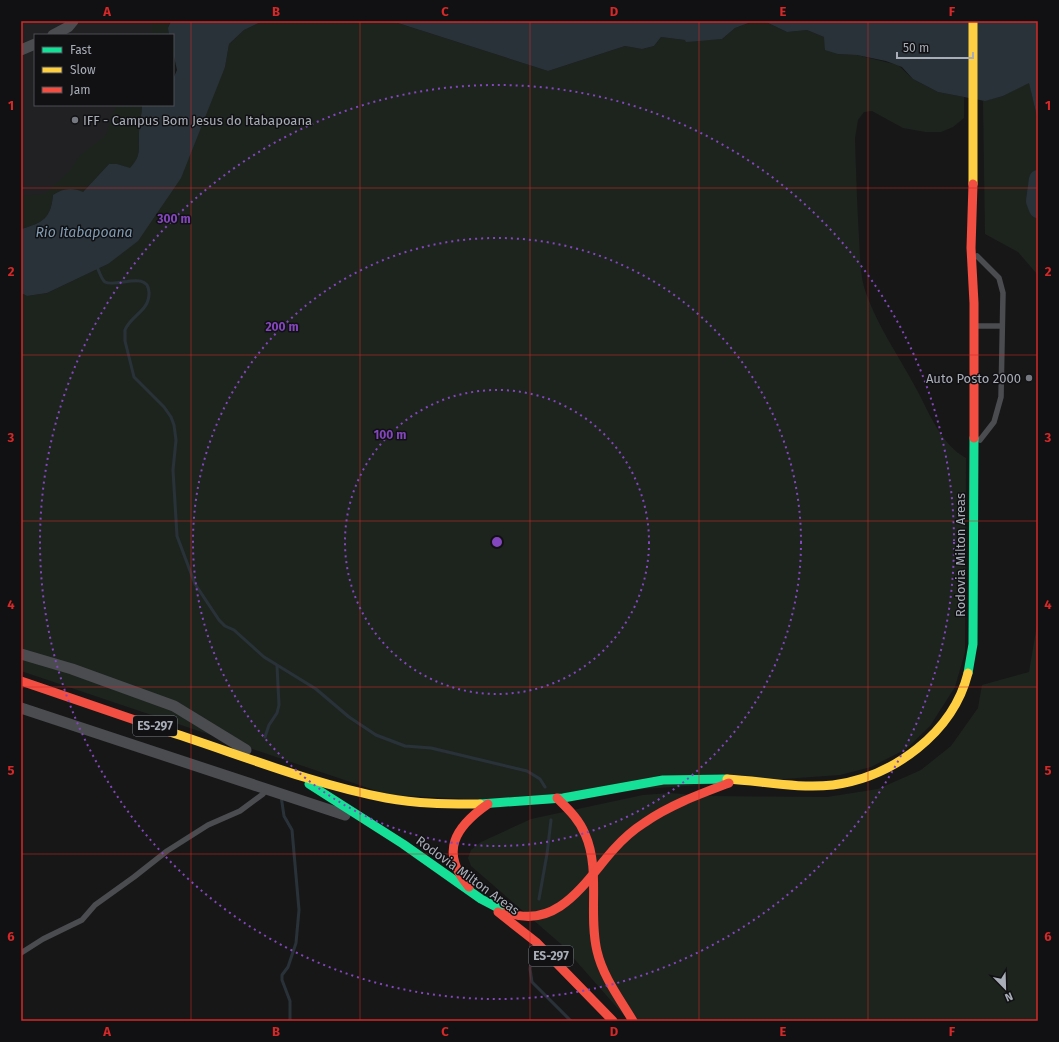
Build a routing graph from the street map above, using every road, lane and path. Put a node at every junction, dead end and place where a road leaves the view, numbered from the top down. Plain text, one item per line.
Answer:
1 (73, 21) edge
2 (973, 21) edge
3 (55, 34) edge
4 (34, 44) edge
5 (21, 50) edge
6 (971, 248) junction
7 (974, 326) junction
8 (1002, 326) junction
9 (973, 447) junction
10 (21, 654) edge
11 (21, 681) edge
12 (21, 708) edge
13 (255, 760) junction
14 (290, 772) junction
15 (737, 780) junction
16 (267, 788) junction
17 (557, 798) junction
18 (488, 804) junction
19 (372, 824) junction
20 (594, 872) junction
21 (481, 898) junction
22 (21, 953) edge
23 (613, 1021) edge
24 (633, 1021) edge

1 - 3 street
2 - 6 main road, Rodovia Milton Areas
4 - 5 street
6 - 7 main road, Rodovia Milton Areas
6 - 8 lane
7 - 8 lane
7 - 9 main road, Rodovia Milton Areas
8 - 9 lane
9 - 15 main road, Rodovia Milton Areas
10 - 13 street
11 - 13 main road, Rodovia Milton Areas / ES-297
12 - 16 street
13 - 14 main road, Rodovia Milton Areas / ES-297
14 - 18 main road, Rodovia Milton Areas / ES-297
14 - 19 main road, Rodovia Milton Areas / ES-297
15 - 17 main road, Rodovia Milton Areas
15 - 20 main road
16 - 19 street
16 - 22 lane
17 - 18 main road, Rodovia Milton Areas / ES-297
17 - 20 main road
18 - 21 main road, ES-297
19 - 21 main road, Rodovia Milton Areas / ES-297
20 - 21 main road, ES-297
20 - 24 main road
21 - 23 main road, Rodovia Milton Areas / ES-297

